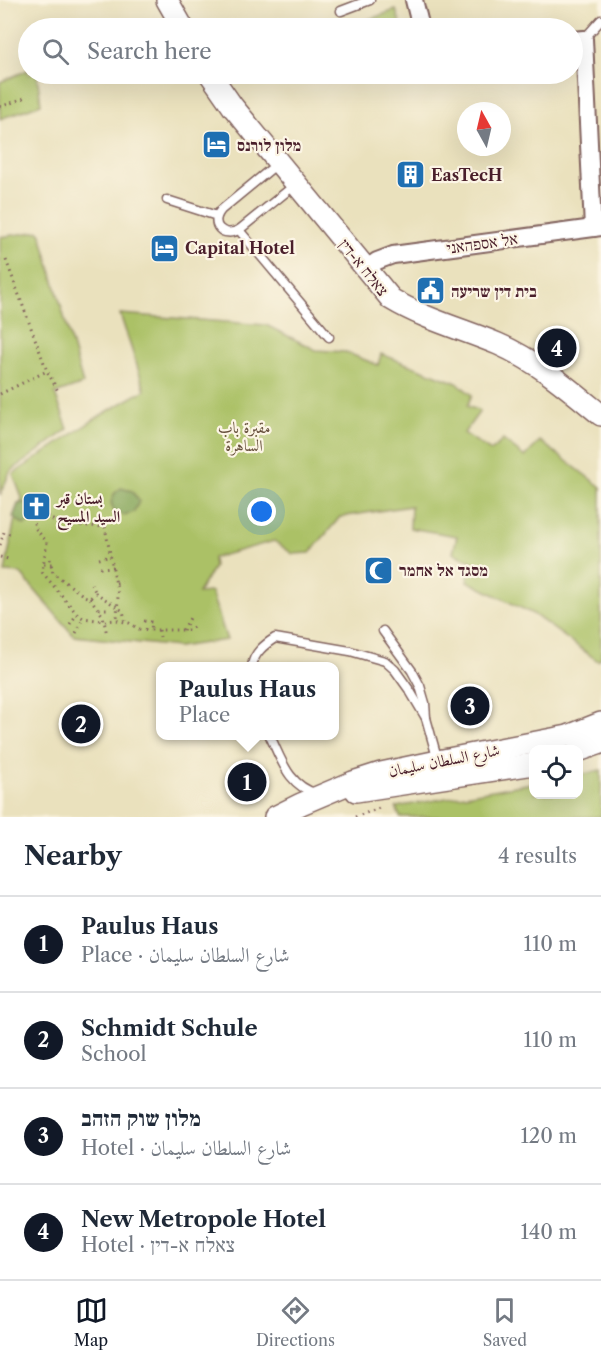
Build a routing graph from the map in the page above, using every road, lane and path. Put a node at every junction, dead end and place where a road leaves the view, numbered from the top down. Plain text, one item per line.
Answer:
1 (167, 0) edge
2 (370, 0) edge
3 (414, 0) edge
4 (341, 11) dead end
5 (177, 18) edge
6 (418, 18) edge
7 (601, 20) edge
8 (583, 35) edge
9 (217, 84) edge
10 (583, 84) edge
11 (27, 97) dead end
12 (0, 107) edge
13 (279, 163) junction
14 (296, 184) junction
15 (167, 200) dead end
16 (217, 216) junction
17 (597, 228) edge
18 (239, 230) junction
19 (6, 260) dead end
20 (366, 269) junction
21 (329, 337) dead end
22 (47, 371) junction
23 (58, 393) dead end
24 (0, 394) edge
25 (601, 415) edge
26 (42, 513) dead end
27 (34, 523) dead end
28 (13, 535) dead end
29 (0, 545) edge
30 (0, 556) edge
31 (111, 556) junction
32 (8, 559) dead end
33 (50, 559) dead end
34 (99, 559) dead end
35 (44, 564) junction
36 (55, 564) dead end
37 (113, 567) junction
38 (100, 568) dead end
39 (42, 572) junction
40 (53, 573) junction
41 (122, 582) dead end
42 (116, 583) junction
43 (92, 584) dead end
44 (96, 593) junction
45 (90, 598) junction
46 (118, 608) junction
47 (99, 609) junction
48 (107, 609) dead end
49 (77, 614) junction
50 (83, 618) junction
51 (190, 618) dead end
52 (117, 620) junction
53 (104, 621) junction
54 (144, 621) dead end
55 (126, 623) junction
56 (70, 624) dead end
57 (195, 626) dead end
58 (151, 630) junction
59 (159, 630) junction
60 (183, 630) junction
61 (382, 631) dead end
62 (76, 633) dead end
63 (107, 635) dead end
64 (160, 637) dead end
65 (252, 662) edge
66 (426, 718) junction
67 (601, 723) edge
68 (272, 740) edge
69 (601, 743) edge
70 (583, 750) edge
71 (529, 764) edge
72 (443, 769) junction
73 (324, 796) junction
74 (274, 817) edge

1 - 5 street
2 - 4 lane
3 - 6 street
7 - 8 lane
9 - 13 street, צאלח א-דין
10 - 17 street
11 - 12 path
13 - 14 street, צאלח א-דין
13 - 16 lane
14 - 18 lane
14 - 20 street, צאלח א-דין
15 - 16 lane
16 - 18 lane
17 - 20 street, אל אספהאני
18 - 21 lane
19 - 22 path
20 - 25 street, צאלח א-דין
22 - 23 path
22 - 24 path
26 - 31 path
27 - 35 path
28 - 29 path
30 - 32 path
31 - 34 path
31 - 37 path
33 - 40 path
35 - 36 path, bridge
35 - 39 path
37 - 38 path
37 - 42 path
39 - 40 path
39 - 49 path
40 - 45 path
41 - 42 path
42 - 46 path
43 - 44 path
44 - 45 path
44 - 46 path
45 - 47 path
46 - 52 path
46 - 55 path
47 - 48 path
47 - 53 path
49 - 50 path
49 - 56 path
50 - 53 path
50 - 62 path
51 - 60 path
52 - 53 path
52 - 55 path
53 - 63 path
54 - 58 path
55 - 58 path
57 - 60 path
58 - 59 path
59 - 60 path
59 - 64 path
61 - 66 lane
65 - 66 lane
66 - 72 lane
67 - 72 street, شارع السلطان سليمان
68 - 73 lane
69 - 70 street
71 - 72 street, شارع السلطان سليمان
72 - 73 street, شارع السلطان سليمان
73 - 74 street, شارع السلطان سليمان

